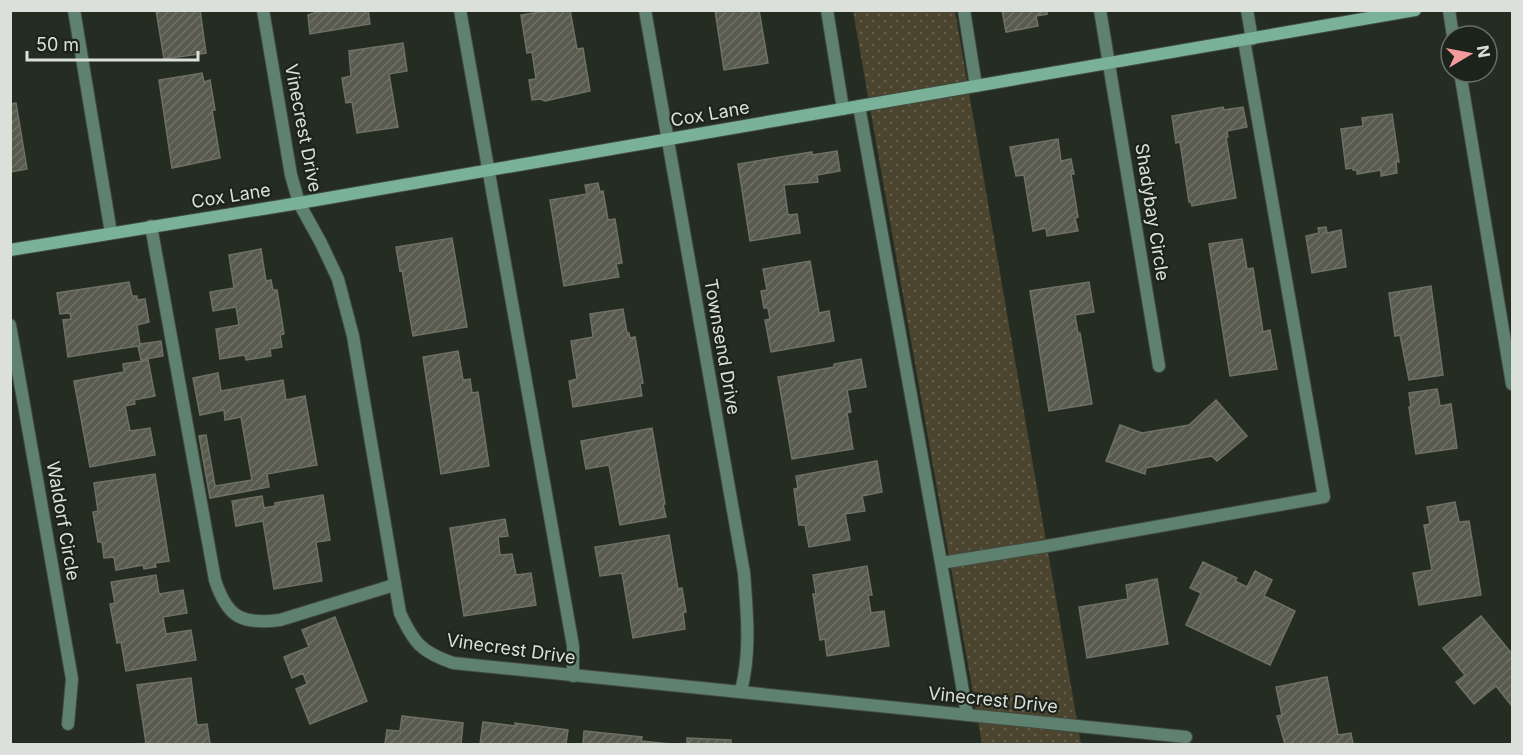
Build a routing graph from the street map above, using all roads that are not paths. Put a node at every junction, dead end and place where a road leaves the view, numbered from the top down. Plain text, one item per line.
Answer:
1 (74, 10) edge
2 (263, 10) edge
3 (460, 10) edge
4 (645, 10) edge
5 (827, 10) edge
6 (964, 10) edge
7 (1100, 10) edge
8 (1247, 10) edge
9 (1414, 10) edge
10 (1248, 39) junction
11 (1109, 63) junction
12 (1462, 84) edge
13 (976, 86) junction
14 (860, 106) junction
15 (843, 109) junction
16 (668, 139) junction
17 (488, 170) junction
18 (299, 203) junction
19 (151, 226) junction
20 (111, 233) junction
21 (10, 250) edge
22 (10, 325) edge
23 (1159, 366) dead end
24 (1512, 384) edge
25 (941, 563) junction
26 (394, 585) junction
27 (573, 676) junction
28 (741, 691) junction
29 (967, 715) junction
30 (68, 724) dead end
31 (1186, 737) dead end

1 - 20 street
2 - 18 street, Vinecrest Drive
3 - 17 street
4 - 16 street, Townsend Drive
5 - 15 street
6 - 13 street
7 - 11 street, Shadybay Circle
8 - 10 street
9 - 10 street, Cox Lane
10 - 11 street, Cox Lane
10 - 25 street
11 - 13 street, Cox Lane
11 - 23 street, Shadybay Circle
12 - 24 street
13 - 14 street, Cox Lane
14 - 15 street, Cox Lane
14 - 25 street
15 - 16 street, Cox Lane
16 - 17 street, Cox Lane
16 - 28 street, Townsend Drive
17 - 18 street, Cox Lane
17 - 27 street
18 - 19 street, Cox Lane
18 - 26 street, Vinecrest Drive
19 - 20 street, Cox Lane
19 - 26 street
20 - 21 street, Cox Lane
22 - 30 street, Waldorf Circle
25 - 29 street
26 - 27 street, Vinecrest Drive
27 - 28 street, Vinecrest Drive
28 - 29 street, Vinecrest Drive
29 - 31 street, Vinecrest Drive

